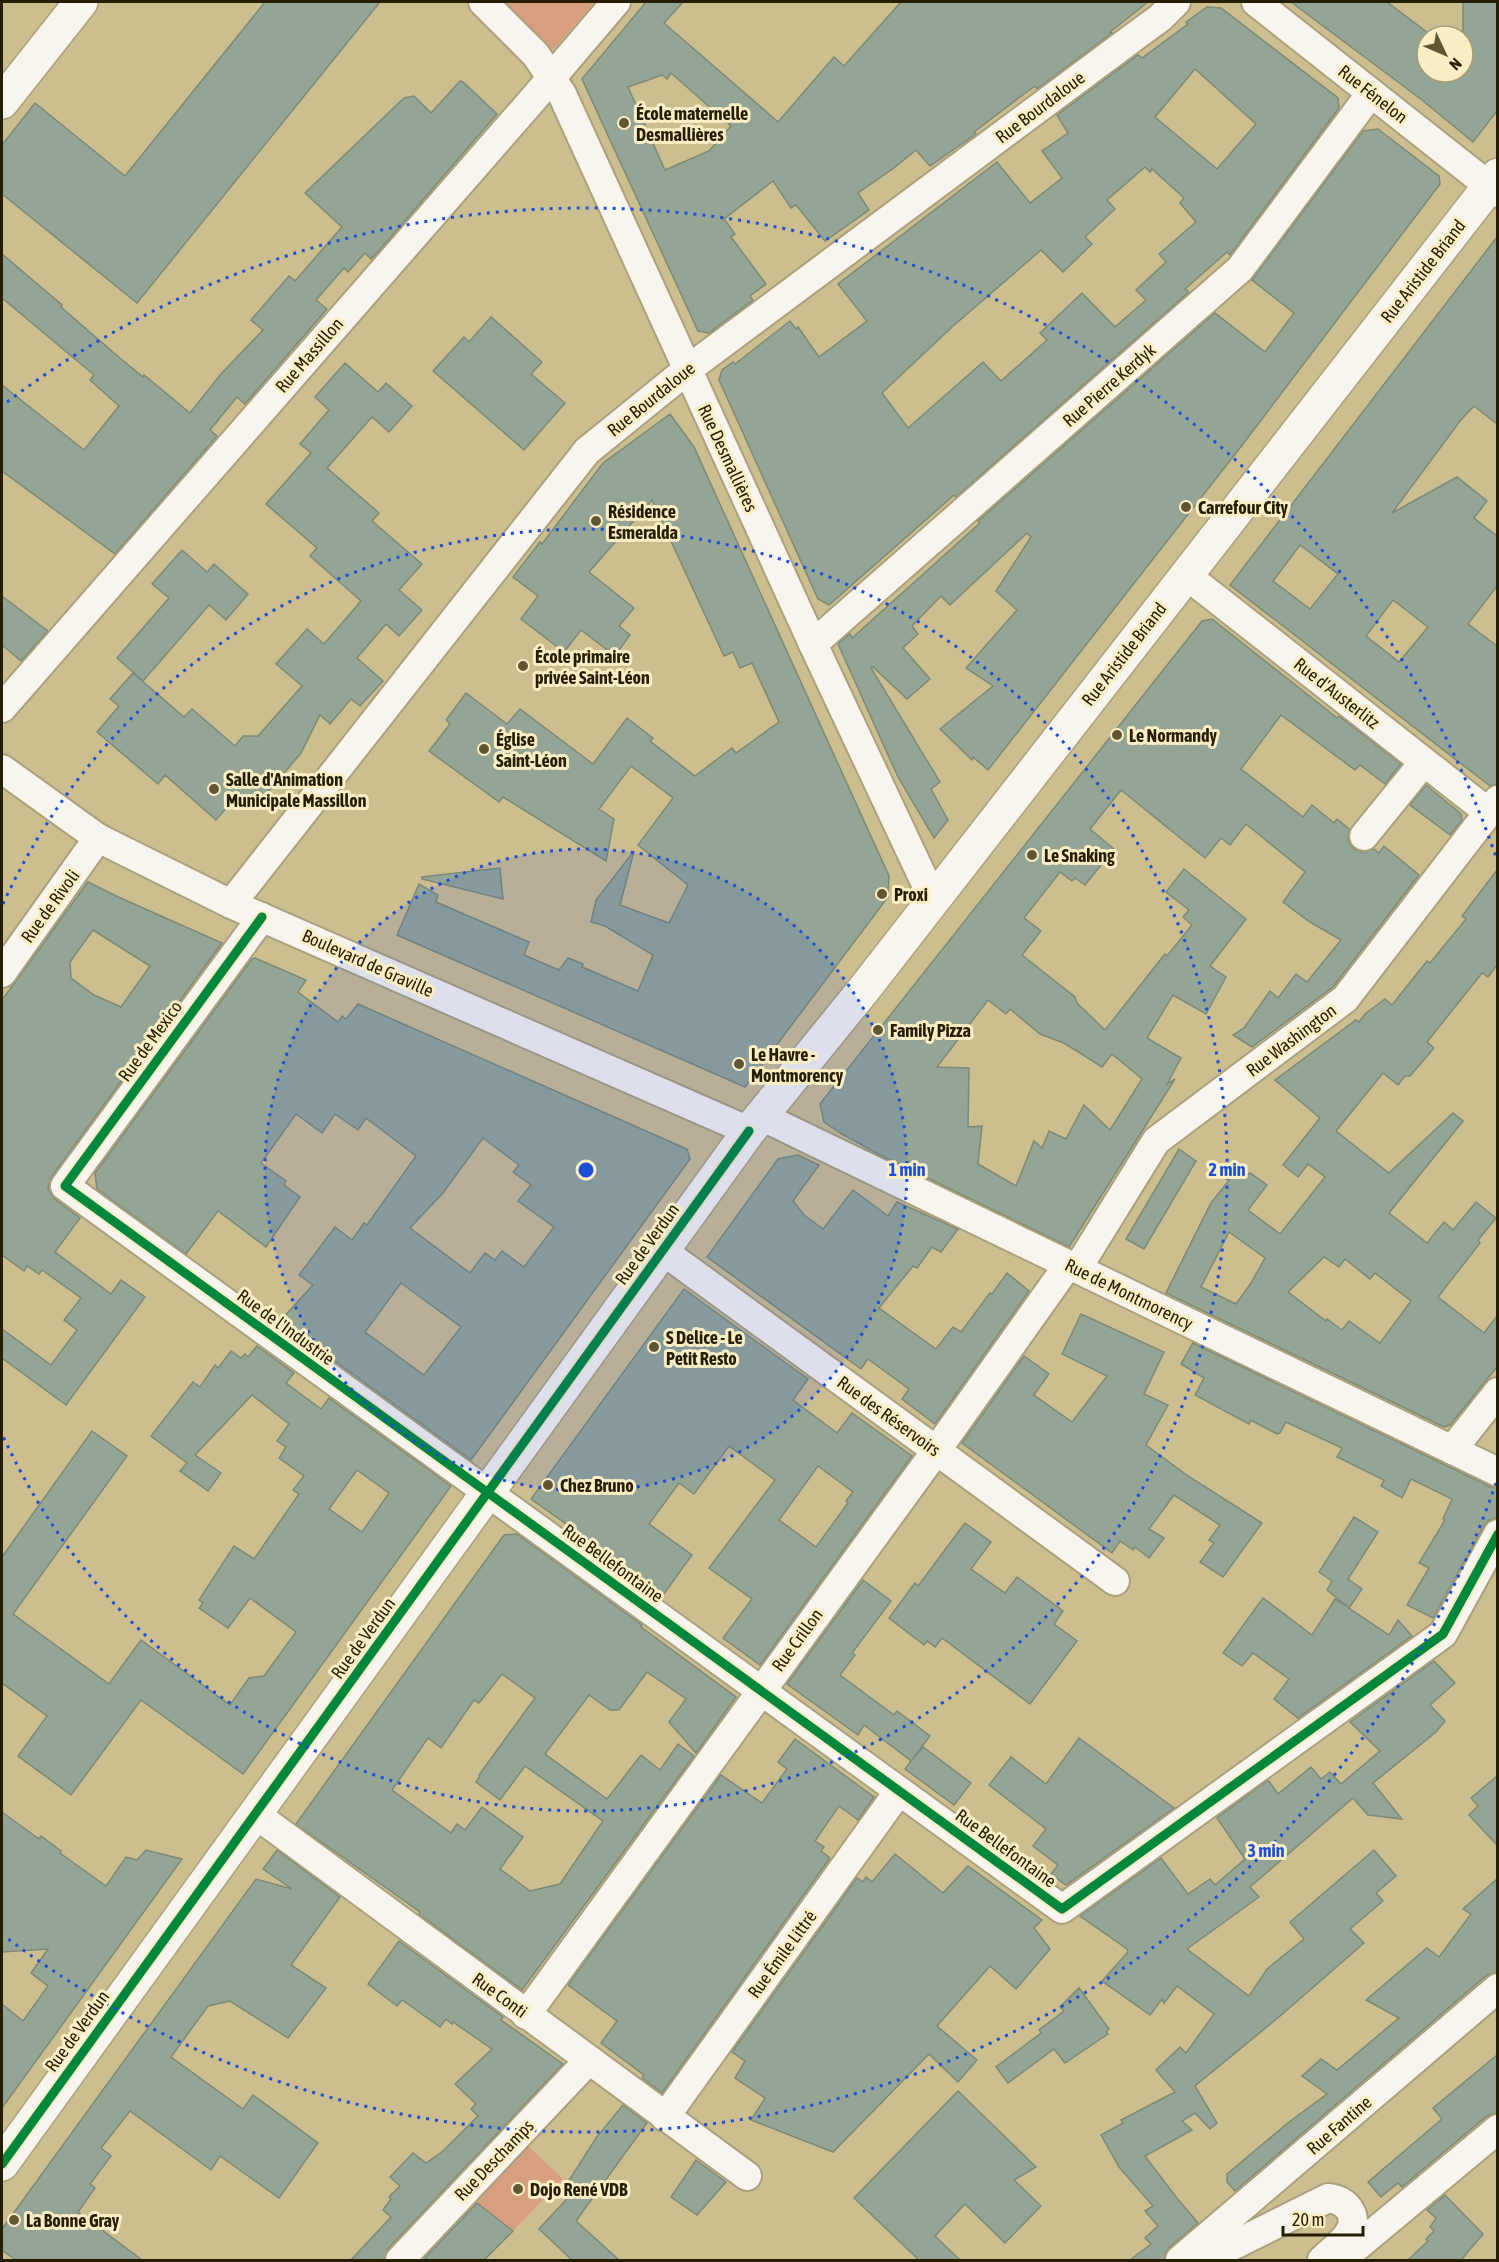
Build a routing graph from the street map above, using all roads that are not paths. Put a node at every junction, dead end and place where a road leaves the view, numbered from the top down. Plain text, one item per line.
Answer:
1 (81, 2) edge
2 (483, 2) edge
3 (616, 2) edge
4 (1176, 2) edge
5 (1256, 2) edge
6 (552, 76) junction
7 (1371, 93) junction
8 (2, 102) edge
9 (1495, 185) edge
10 (687, 370) junction
11 (1186, 575) junction
12 (813, 644) junction
13 (2, 708) edge
14 (1424, 762) junction
15 (2, 769) edge
16 (1493, 806) edge
17 (1364, 836) dead end
18 (98, 838) junction
19 (933, 899) junction
20 (231, 904) junction
21 (262, 916) junction
22 (2, 973) edge
23 (755, 1123) junction
24 (65, 1186) joint
25 (663, 1251) junction
26 (1073, 1267) junction
27 (1497, 1392) edge
28 (936, 1450) junction
29 (1452, 1450) junction
30 (1497, 1472) edge
31 (488, 1492) junction
32 (1497, 1534) edge
33 (1114, 1581) dead end
34 (760, 1691) junction
35 (899, 1791) junction
36 (254, 1813) junction
37 (1497, 1988) edge
38 (526, 2015) junction
39 (588, 2061) junction
40 (665, 2116) junction
41 (1497, 2129) edge
42 (2, 2164) edge
43 (747, 2176) dead end
44 (400, 2260) edge
45 (1180, 2260) edge
46 (1204, 2260) edge
47 (1322, 2260) edge
48 (1340, 2260) edge

1 - 8 main road
2 - 6 street, Rue Desmallières
3 - 6 street, Rue Massillon
4 - 10 street, Rue Bourdaloue
5 - 7 street, Rue Fénelon
6 - 10 street, Rue Desmallières
6 - 13 street, Rue Massillon
7 - 9 street, Rue Fénelon
7 - 12 street, Rue Pierre Kerdyk
9 - 11 main road, Rue Aristide Briand
10 - 12 street, Rue Desmallières
10 - 20 street, Rue Bourdaloue
11 - 14 street, Rue d'Austerlitz
11 - 19 main road, Rue Aristide Briand
12 - 19 street, Rue Desmallières
14 - 16 street, Rue d'Austerlitz
14 - 17 street
15 - 18 street, Boulevard de Graville
16 - 26 street, Rue Washington
18 - 20 street, Boulevard de Graville
18 - 22 street, Rue de Rivoli
19 - 23 main road, Rue Aristide Briand
20 - 21 street, Boulevard de Graville
21 - 23 street, Boulevard de Graville
21 - 24 street, Rue de Mexico
23 - 25 main road, Rue de Verdun
23 - 26 street, Rue de Montmorency
24 - 31 street, Rue de l'Industrie
25 - 28 street, Rue des Réservoirs
25 - 31 main road, Rue de Verdun
26 - 28 street, Rue Crillon
26 - 29 street, Rue de Montmorency
27 - 29 street
28 - 33 street, Rue des Réservoirs
28 - 34 street, Rue Crillon
29 - 30 street, Rue de Montmorency
31 - 34 street, Rue Bellefontaine
31 - 36 main road, Rue de Verdun
32 - 35 street, Rue Bellefontaine
34 - 35 street, Rue Bellefontaine
34 - 38 street, Rue Crillon
35 - 40 street, Rue Émile Littré
36 - 38 street, Rue Conti
36 - 42 main road, Rue de Verdun
37 - 45 street, Rue Fantine
38 - 39 street, Rue Conti
39 - 40 street, Rue Conti
39 - 44 street, Rue Deschamps
40 - 43 street, Rue Conti
41 - 48 street
46 - 47 street

